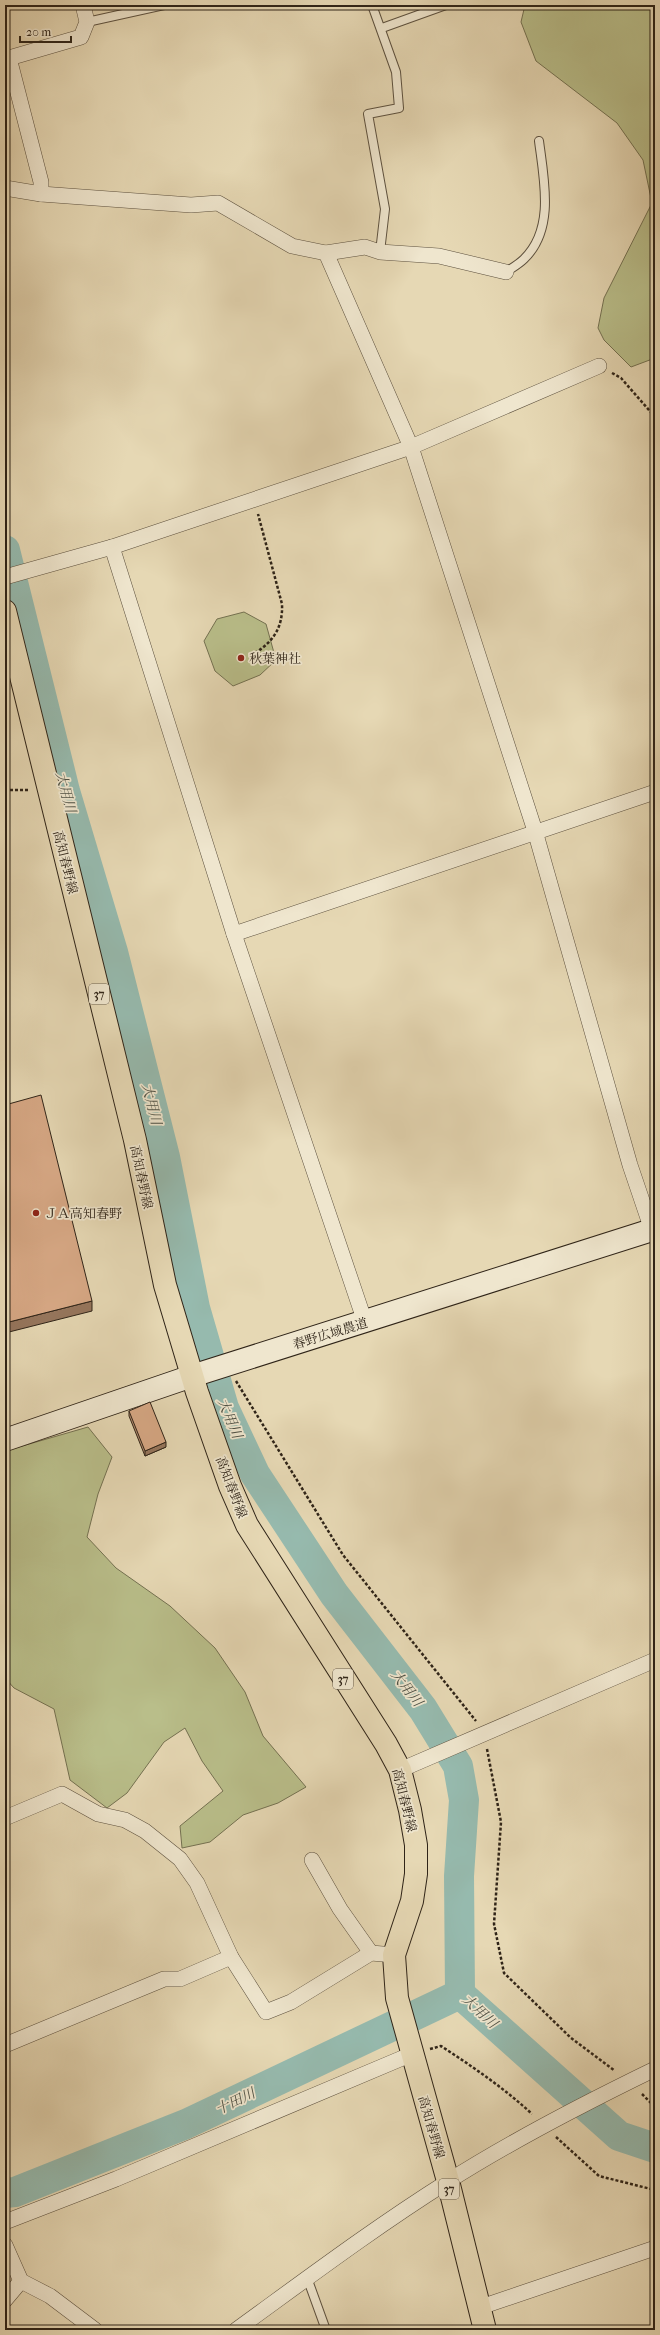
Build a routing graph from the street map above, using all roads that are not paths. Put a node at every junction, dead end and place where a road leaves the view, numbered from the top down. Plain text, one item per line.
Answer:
1 (84, 5) edge
2 (164, 5) edge
3 (372, 5) edge
4 (446, 5) edge
5 (87, 22) junction
6 (382, 28) junction
7 (539, 141) dead end
8 (5, 188) edge
9 (41, 194) junction
10 (380, 252) junction
11 (326, 253) junction
12 (506, 272) joint
13 (599, 366) road end
14 (411, 447) junction
15 (112, 547) junction
16 (5, 577) edge
17 (5, 611) edge
18 (655, 792) edge
19 (536, 831) junction
20 (234, 934) junction
21 (654, 1234) edge
22 (365, 1322) junction
23 (192, 1376) junction
24 (5, 1440) edge
25 (655, 1660) edge
26 (400, 1770) junction
27 (5, 1818) edge
28 (312, 1860) dead end
29 (371, 1953) junction
30 (394, 1955) junction
31 (231, 1958) junction
32 (5, 2045) edge
33 (411, 2051) junction
34 (655, 2069) edge
35 (448, 2182) junction
36 (5, 2222) edge
37 (5, 2245) edge
38 (655, 2248) edge
39 (305, 2280) junction
40 (21, 2281) junction
41 (5, 2300) edge
42 (478, 2308) junction
43 (95, 2330) edge
44 (236, 2330) edge
45 (326, 2330) edge
46 (485, 2330) edge

1 - 5 street
2 - 5 lane
3 - 6 lane
4 - 6 lane
5 - 9 street
6 - 10 lane
7 - 12 lane
8 - 9 street
9 - 11 street
10 - 11 street
10 - 12 street
11 - 14 street
13 - 14 street
14 - 15 street
14 - 19 street
15 - 16 street
15 - 20 street
17 - 23 main road, 高知春野線 / 37
18 - 19 street
19 - 20 street
19 - 21 street
20 - 22 street
21 - 22 street, 春野広域農道
22 - 23 street, 春野広域農道
23 - 24 street, 春野広域農道
23 - 26 main road, 高知春野線 / 37
25 - 26 street
26 - 30 main road, 高知春野線 / 37
27 - 31 street
28 - 29 street
29 - 30 street
29 - 31 street
30 - 33 main road, 高知春野線 / 37
31 - 32 street
33 - 35 main road, 高知春野線 / 37
33 - 36 street
34 - 35 street
35 - 39 street
35 - 42 main road, 高知春野線 / 37
37 - 40 street
38 - 42 street
39 - 44 street
39 - 45 lane
40 - 41 street
40 - 43 street
42 - 46 main road, 高知春野線 / 37

